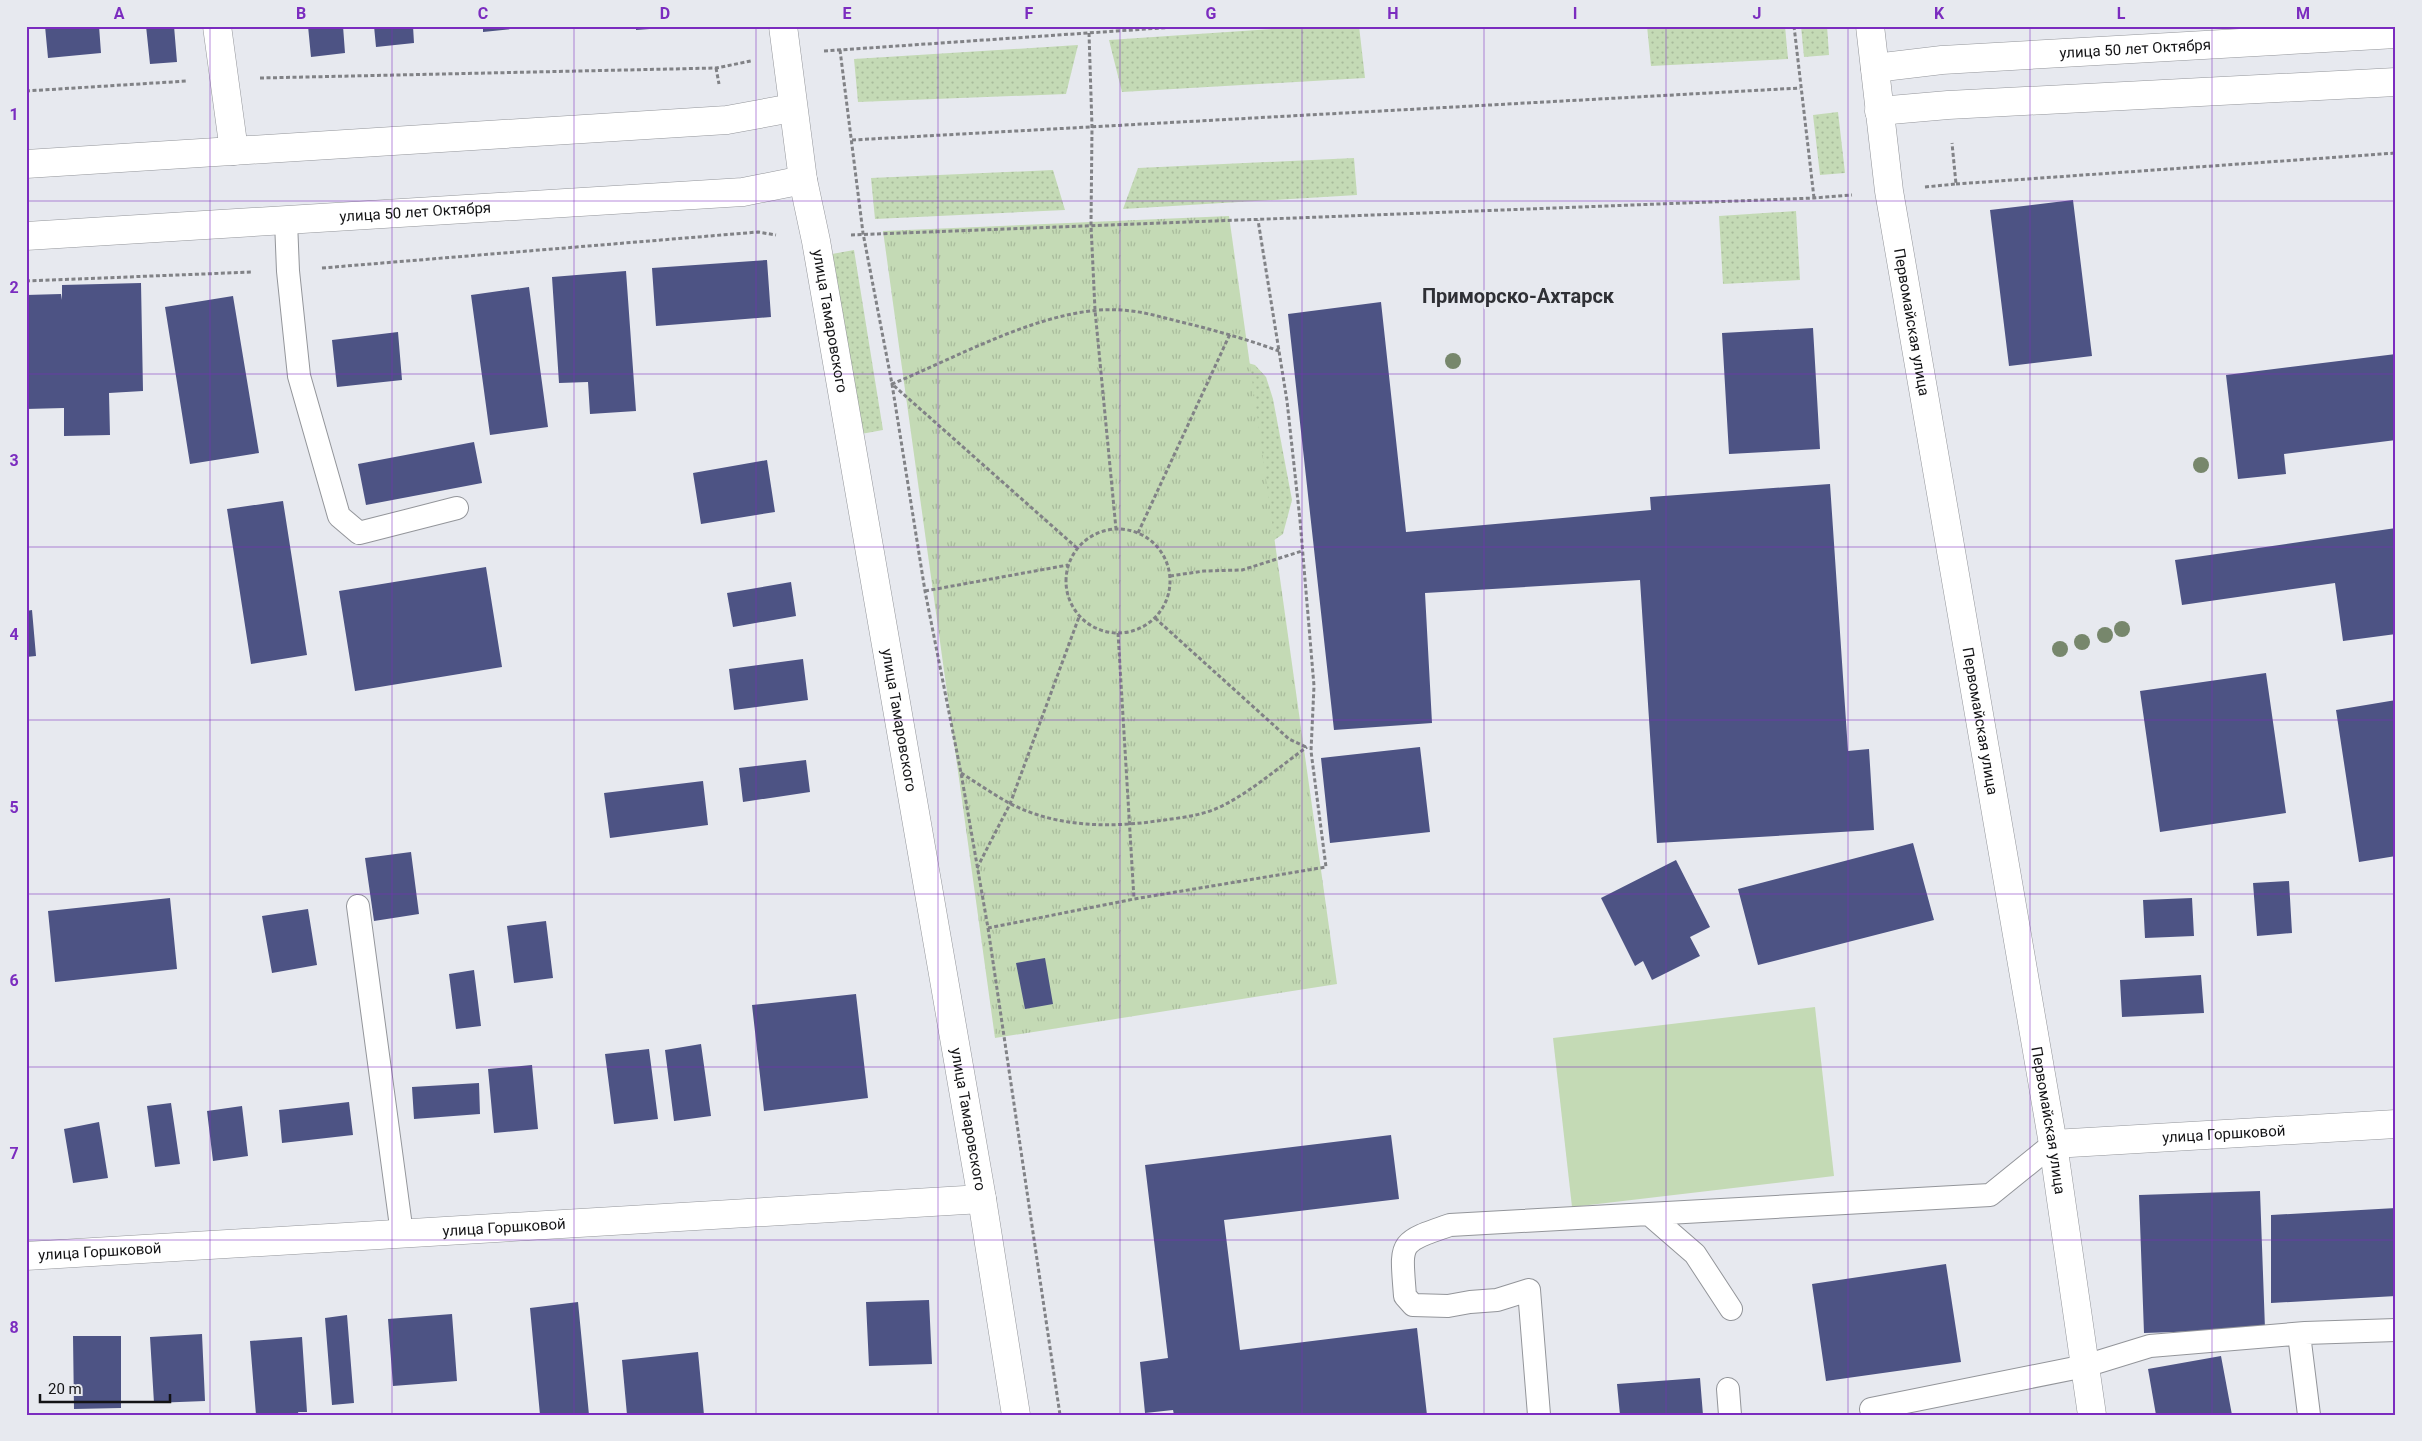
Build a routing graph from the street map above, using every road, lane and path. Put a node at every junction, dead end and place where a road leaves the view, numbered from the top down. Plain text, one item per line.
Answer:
1 (217, 26) edge
2 (783, 26) edge
3 (1190, 26) edge
4 (1794, 26) edge
5 (1870, 26) edge
6 (1089, 32) junction
7 (2396, 34) edge
8 (840, 50) junction
9 (787, 53) junction
10 (1875, 68) junction
11 (225, 79) junction
12 (2396, 82) edge
13 (1800, 88) junction
14 (26, 91) edge
15 (792, 108) junction
16 (1879, 112) junction
17 (1092, 127) junction
18 (852, 140) junction
19 (234, 151) junction
20 (2396, 154) edge
21 (26, 164) edge
22 (803, 180) junction
23 (1956, 184) dead end
24 (1258, 220) junction
25 (286, 221) junction
26 (1091, 225) junction
27 (863, 233) junction
28 (26, 236) edge
29 (816, 241) junction
30 (288, 271) junction
31 (26, 282) edge
32 (1095, 310) junction
33 (1230, 334) junction
34 (1279, 350) junction
35 (892, 384) junction
36 (457, 508) dead end
37 (1116, 529) junction
38 (1138, 533) junction
39 (1076, 548) junction
40 (1302, 551) junction
41 (1068, 565) junction
42 (1170, 576) junction
43 (925, 591) junction
44 (1079, 617) junction
45 (1155, 618) junction
46 (1118, 633) junction
47 (1307, 747) junction
48 (1311, 751) junction
49 (961, 773) junction
50 (1010, 804) junction
51 (1130, 825) junction
52 (977, 869) junction
53 (1134, 899) junction
54 (358, 906) dead end
55 (988, 928) junction
56 (2396, 1124) edge
57 (2053, 1144) junction
58 (982, 1198) junction
59 (1650, 1215) junction
60 (402, 1234) junction
61 (26, 1256) edge
62 (1731, 1309) dead end
63 (2396, 1330) edge
64 (2299, 1334) junction
65 (2085, 1366) junction
66 (1728, 1389) dead end
67 (1872, 1409) dead end
68 (1016, 1415) edge
69 (1060, 1415) edge
70 (1539, 1415) edge
71 (1730, 1415) edge
72 (2092, 1415) edge
73 (2309, 1415) edge

1 - 11 street
2 - 9 street, улица Тамаровского
3 - 6 path
4 - 13 path
5 - 10 street, Первомайская улица
6 - 8 path
6 - 17 path
7 - 10 street, улица 50 лет Октября
8 - 9 path
8 - 18 path
9 - 11 path
9 - 15 street, улица Тамаровского
10 - 16 street, Первомайская улица
11 - 14 path
11 - 19 street
12 - 16 street
13 - 17 path
13 - 24 path
15 - 19 street
15 - 22 street, улица Тамаровского
16 - 57 street, Первомайская улица
17 - 18 path
17 - 26 path
18 - 27 path
19 - 21 street
20 - 23 path
22 - 25 street, улица 50 лет Октября
22 - 29 street, улица Тамаровского
24 - 26 path
24 - 34 path
25 - 28 street, улица 50 лет Октября
25 - 30 lane
26 - 27 path
26 - 32 path
27 - 29 path
27 - 35 path
29 - 30 path
29 - 58 street, улица Тамаровского
30 - 31 path
30 - 36 lane
32 - 33 path
32 - 35 path
32 - 37 path
33 - 34 path
33 - 38 path
34 - 40 path
35 - 39 path
35 - 43 path
37 - 38 path
37 - 39 path
38 - 42 path
39 - 41 path
40 - 42 path
40 - 48 path
41 - 43 path
41 - 44 path
42 - 45 path
43 - 49 path
44 - 46 path
44 - 50 path
45 - 46 path
45 - 47 path
46 - 51 path
47 - 48 path
47 - 51 path
48 - 53 path
49 - 50 path
49 - 52 path
50 - 51 path
50 - 52 path
51 - 53 path
52 - 55 path
53 - 55 path
54 - 60 lane
55 - 69 path
56 - 57 street, улица Горшковой
57 - 59 lane
57 - 65 street, Первомайская улица
58 - 60 street, улица Горшковой
58 - 68 street, улица Тамаровского
59 - 62 lane
59 - 70 lane
60 - 61 street, улица Горшковой
63 - 64 lane
64 - 65 lane
64 - 73 lane
65 - 67 lane
65 - 72 street, Первомайская улица
66 - 71 lane

